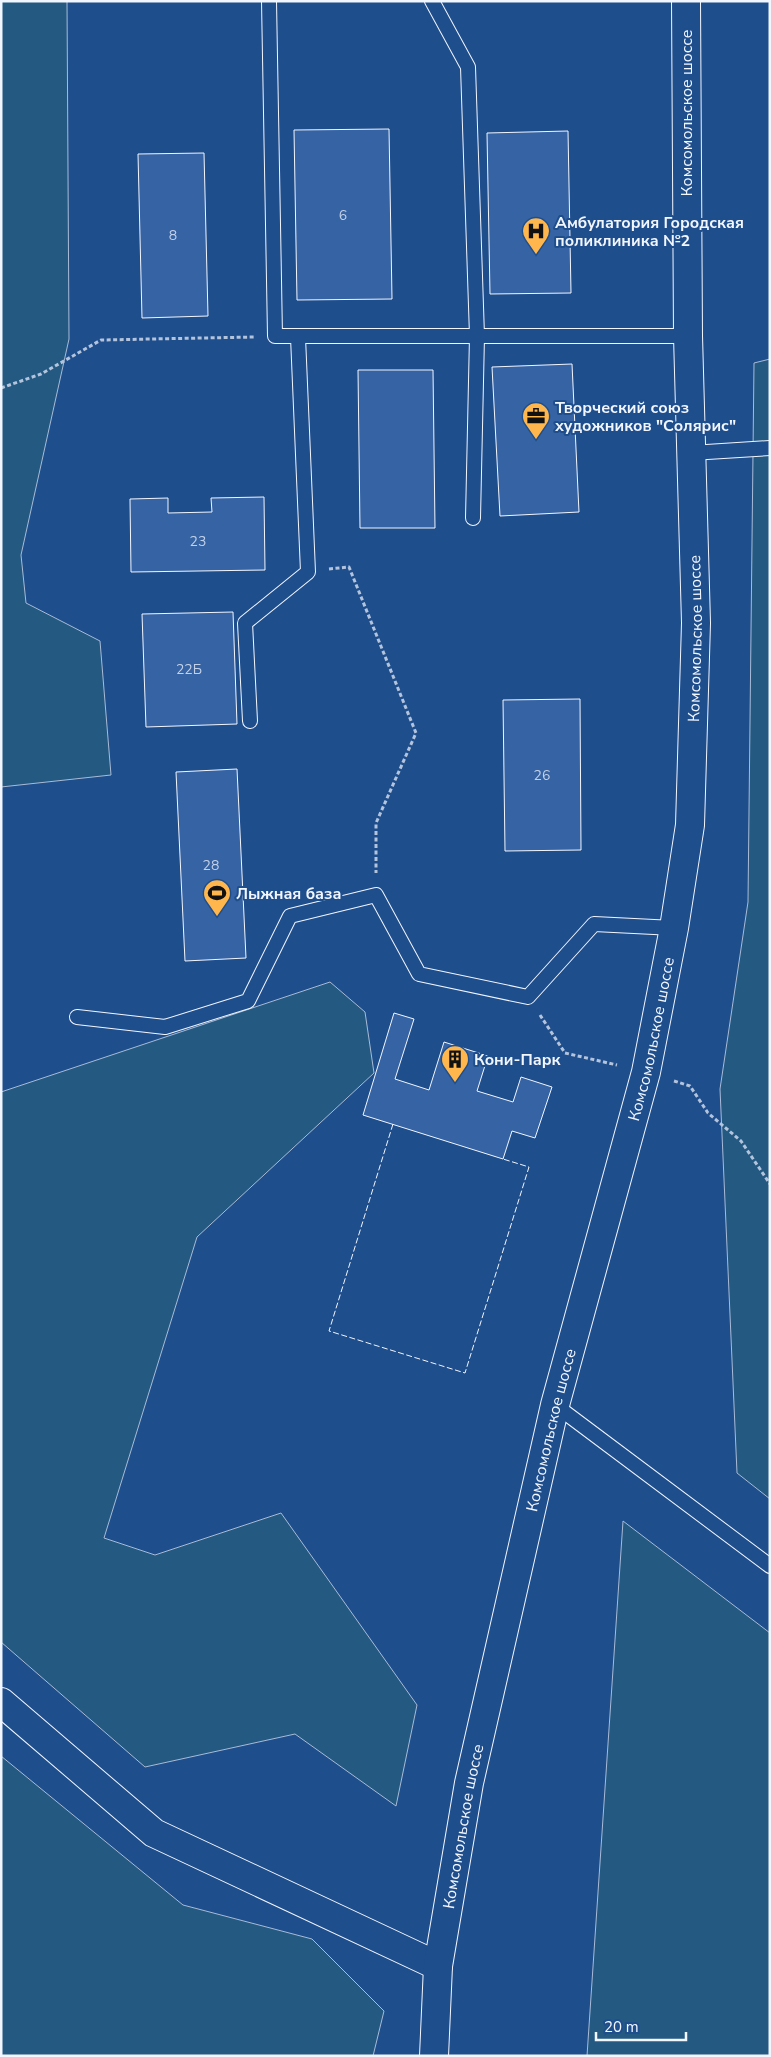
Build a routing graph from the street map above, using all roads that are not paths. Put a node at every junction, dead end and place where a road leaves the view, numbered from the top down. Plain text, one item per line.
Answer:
1 (269, 1) edge
2 (432, 1) edge
3 (686, 1) edge
4 (477, 336) junction
5 (688, 336) junction
6 (298, 337) junction
7 (770, 448) edge
8 (691, 452) junction
9 (473, 518) dead end
10 (250, 721) dead end
11 (674, 928) junction
12 (78, 1018) dead end
13 (555, 1404) junction
14 (770, 1566) edge
15 (1, 1702) edge
16 (438, 1966) junction
17 (434, 2056) edge

1 - 6 lane
2 - 4 lane
3 - 5 main road, Комсомольское шоссе
4 - 5 lane
4 - 6 lane
4 - 9 lane
5 - 8 main road, Комсомольское шоссе
6 - 10 lane
7 - 8 lane
8 - 11 main road, Комсомольское шоссе
11 - 12 lane
11 - 13 main road, Комсомольское шоссе
13 - 14 lane
13 - 16 main road, Комсомольское шоссе
15 - 16 main road
16 - 17 main road, Комсомольское шоссе

